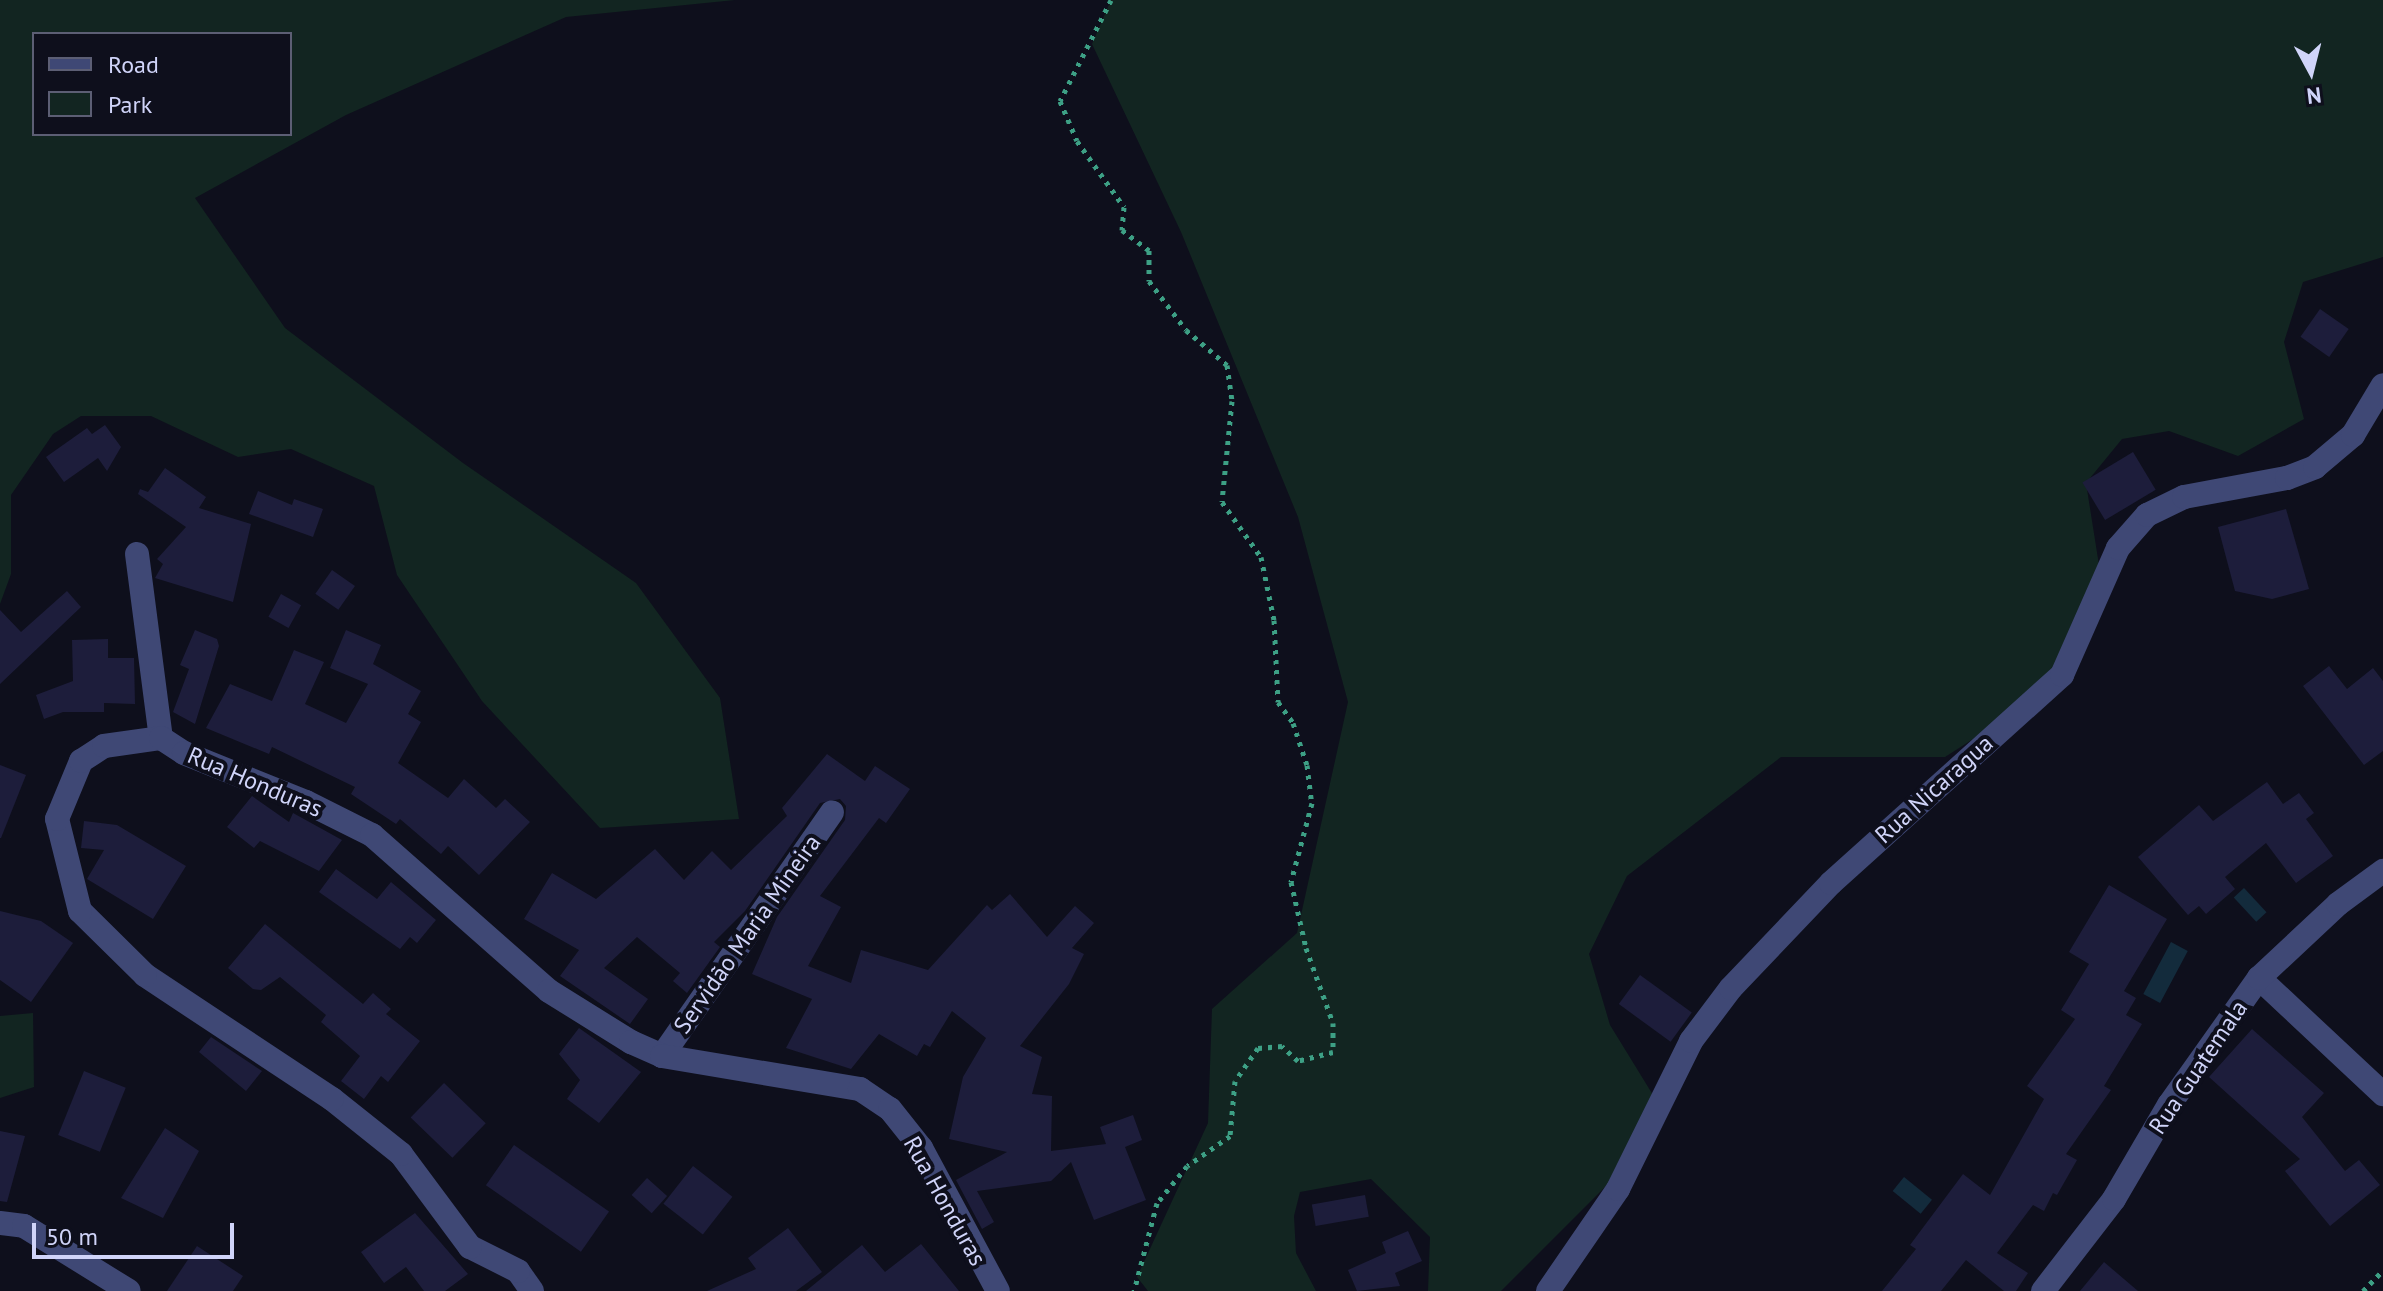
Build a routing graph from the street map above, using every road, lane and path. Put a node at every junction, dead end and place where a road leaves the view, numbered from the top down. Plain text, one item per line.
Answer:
1 (1111, 0) edge
2 (2383, 385) edge
3 (137, 554) dead end
4 (161, 738) junction
5 (832, 812) dead end
6 (2383, 871) edge
7 (2259, 978) junction
8 (662, 1056) junction
9 (2383, 1094) edge
10 (0, 1223) edge
11 (2383, 1270) edge
12 (1546, 1287) edge
13 (129, 1291) edge
14 (532, 1291) edge
15 (998, 1291) edge
16 (1134, 1291) edge
17 (2043, 1291) edge
18 (2363, 1291) edge

1 - 16 path
2 - 12 street, Rua Nicaragua
3 - 4 street
4 - 8 street, Rua Honduras
4 - 14 street, Rua Honduras
5 - 8 street, Servidão Maria Mineira
6 - 7 street, Rua Guatemala
7 - 9 street
7 - 17 street, Rua Guatemala
8 - 15 street, Rua Honduras
10 - 13 street
11 - 18 path

